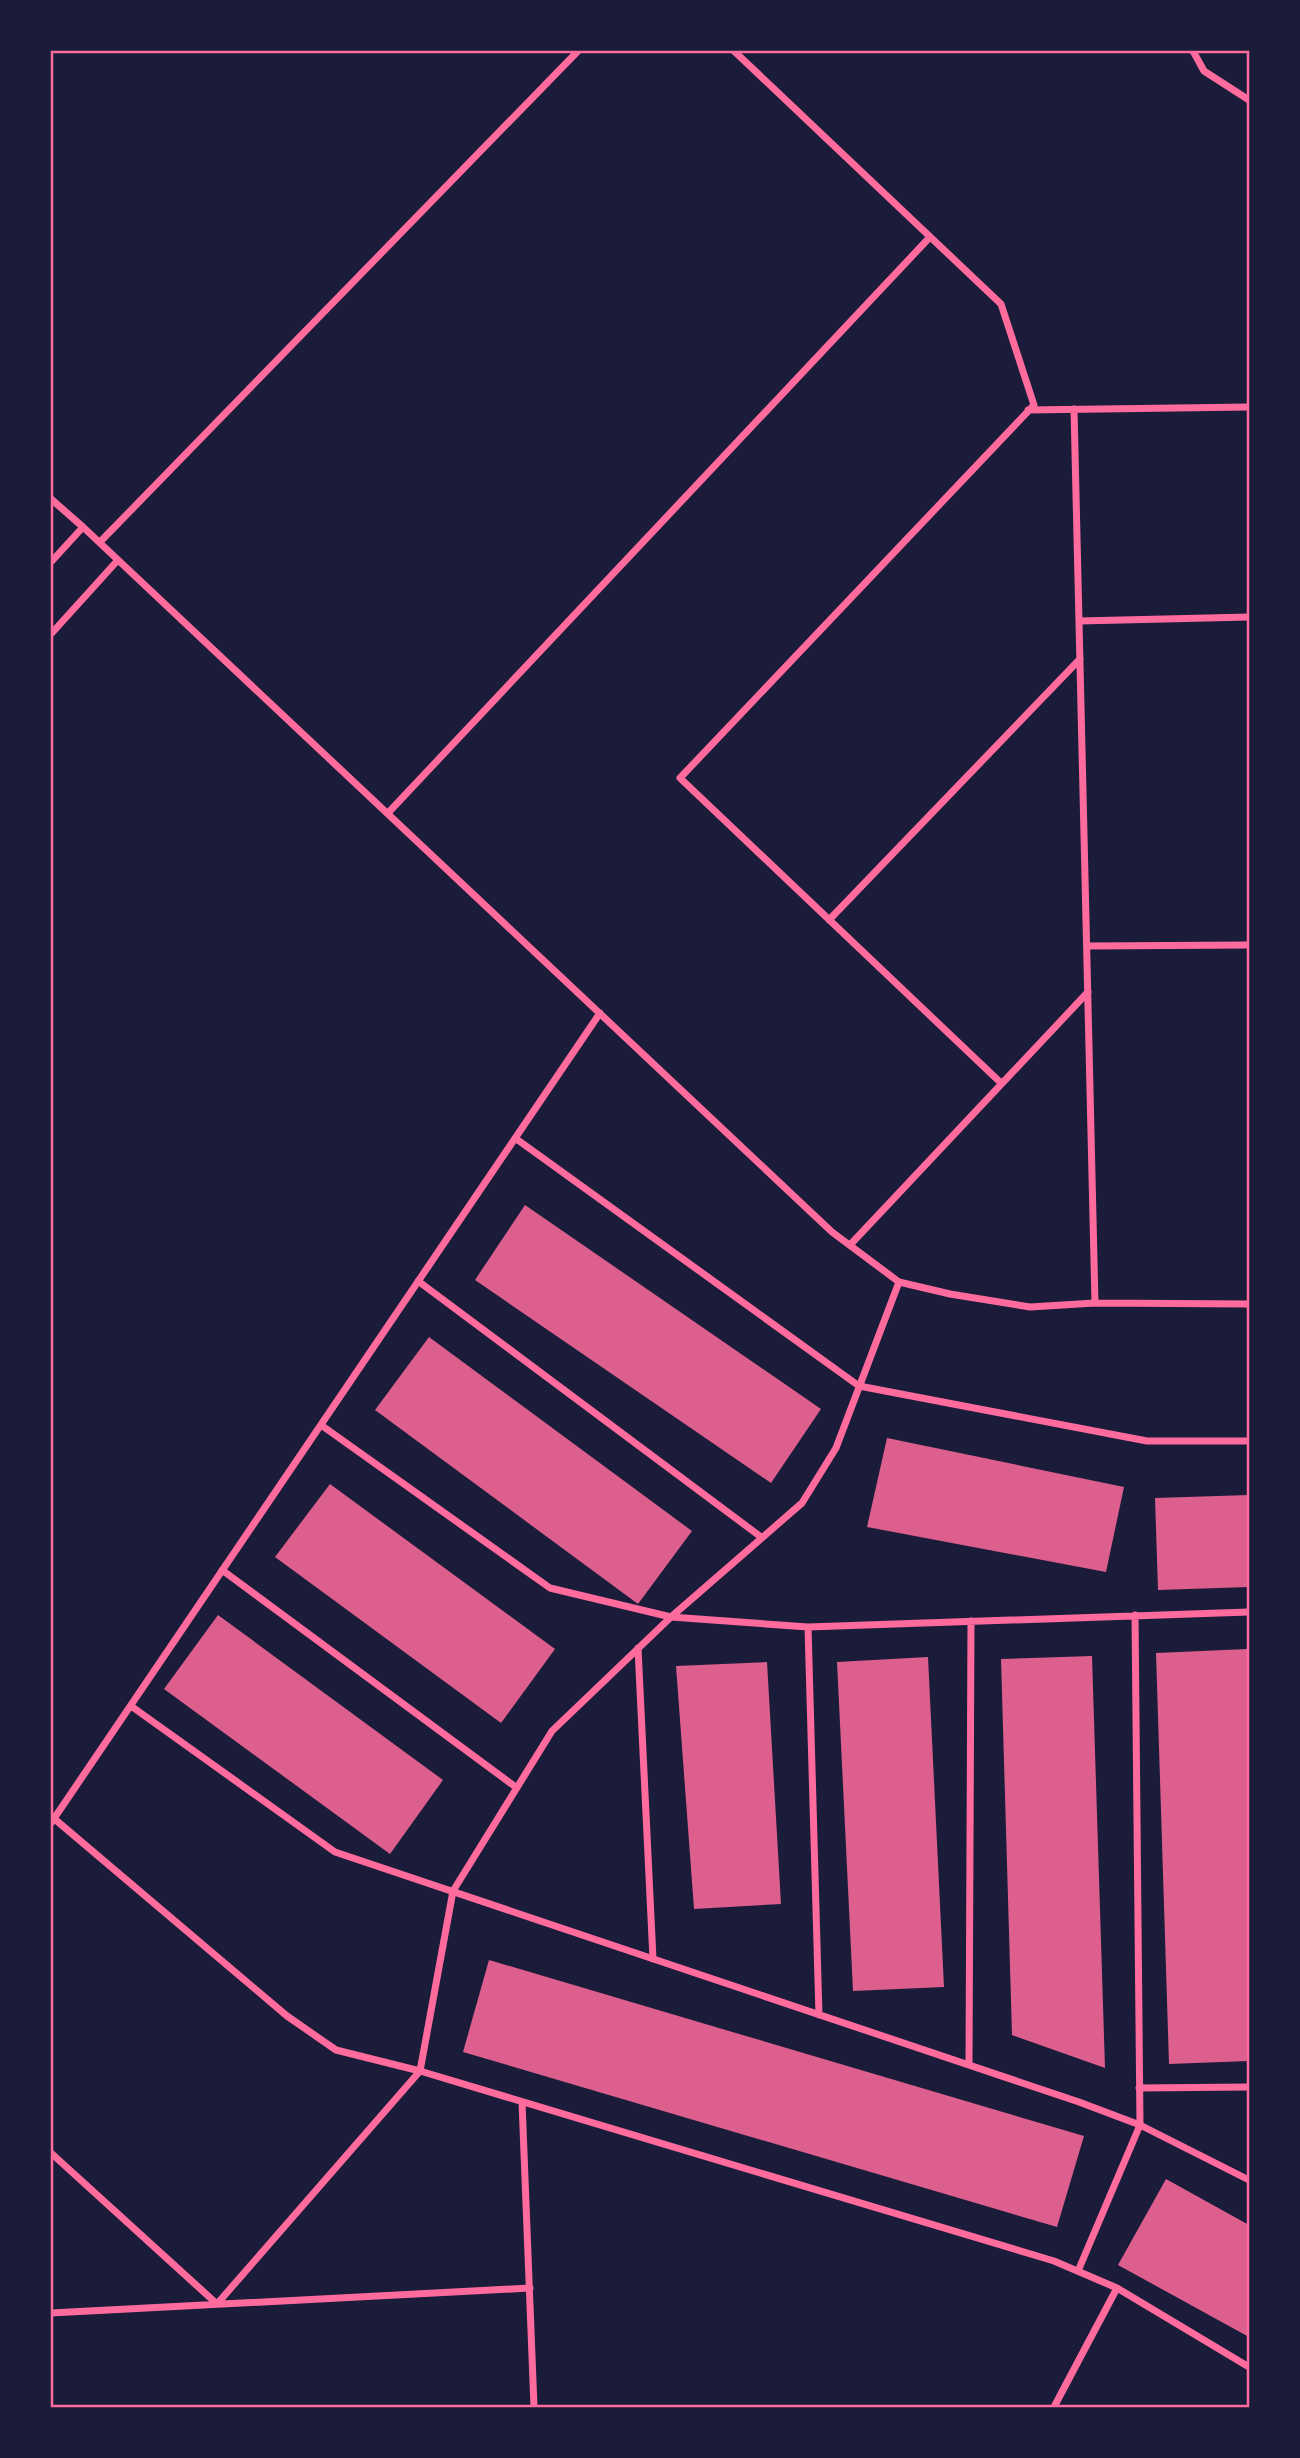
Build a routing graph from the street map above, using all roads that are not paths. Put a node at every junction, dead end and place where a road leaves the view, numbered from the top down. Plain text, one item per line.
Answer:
1 (578, 51) edge
2 (734, 51) edge
3 (1194, 51) edge
4 (1249, 100) edge
5 (930, 237) junction
6 (1249, 407) edge
7 (1074, 409) junction
8 (1028, 410) junction
9 (51, 499) edge
10 (83, 527) junction
11 (100, 542) junction
12 (118, 560) junction
13 (51, 562) edge
14 (1249, 617) edge
15 (1079, 621) junction
16 (51, 635) edge
17 (1080, 659) junction
18 (388, 813) junction
19 (829, 920) junction
20 (1249, 945) edge
21 (1088, 946) junction
22 (1088, 992) junction
23 (600, 1013) junction
24 (1001, 1083) junction
25 (515, 1138) junction
26 (849, 1245) junction
27 (418, 1281) junction
28 (899, 1282) junction
29 (1095, 1303) junction
30 (1249, 1304) edge
31 (859, 1386) junction
32 (321, 1425) junction
33 (1249, 1441) edge
34 (761, 1537) junction
35 (222, 1570) junction
36 (1249, 1612) edge
37 (1135, 1615) junction
38 (671, 1617) junction
39 (971, 1621) junction
40 (808, 1626) junction
41 (638, 1648) junction
42 (131, 1706) junction
43 (517, 1788) junction
44 (52, 1820) edge
45 (453, 1891) junction
46 (653, 1959) junction
47 (820, 2015) junction
48 (969, 2065) junction
49 (420, 2071) junction
50 (1249, 2087) edge
51 (1139, 2088) junction
52 (522, 2102) junction
53 (1140, 2125) junction
54 (51, 2153) edge
55 (1249, 2180) edge
56 (1078, 2272) junction
57 (530, 2288) junction
58 (1117, 2288) junction
59 (217, 2304) junction
60 (51, 2313) edge
61 (1249, 2367) edge
62 (534, 2407) edge
63 (1054, 2407) edge

1 - 11 street
2 - 5 street
3 - 4 street
5 - 8 street
5 - 18 street
6 - 7 street
7 - 8 street
7 - 15 street
8 - 19 street
9 - 10 street
10 - 11 street
10 - 13 street
11 - 12 street
12 - 16 street
12 - 18 street
14 - 15 street
15 - 17 street
17 - 19 street
17 - 21 street
18 - 23 street
19 - 24 street
20 - 21 street
21 - 22 street
22 - 24 street
22 - 29 street
23 - 25 street
23 - 26 street
24 - 26 street
25 - 27 street
25 - 31 street
26 - 28 street
27 - 32 street
27 - 34 street
28 - 29 street
28 - 31 street
29 - 30 street
31 - 33 street
31 - 34 street
32 - 35 street
32 - 38 street
34 - 38 street
35 - 42 street
35 - 43 street
36 - 37 street
37 - 39 street
37 - 51 street
38 - 40 street
38 - 41 street
39 - 40 street
39 - 48 street
40 - 47 street
41 - 43 street
41 - 46 street
42 - 44 street
42 - 45 street
43 - 45 street
44 - 49 street
45 - 46 street
45 - 49 street
46 - 47 street
47 - 48 street
48 - 53 street
49 - 52 street
49 - 59 street
50 - 51 street
51 - 53 street
52 - 56 street
52 - 57 street
53 - 55 street
53 - 56 street
54 - 59 street
56 - 58 street
57 - 59 street
57 - 62 street
58 - 61 street
58 - 63 street
59 - 60 street

